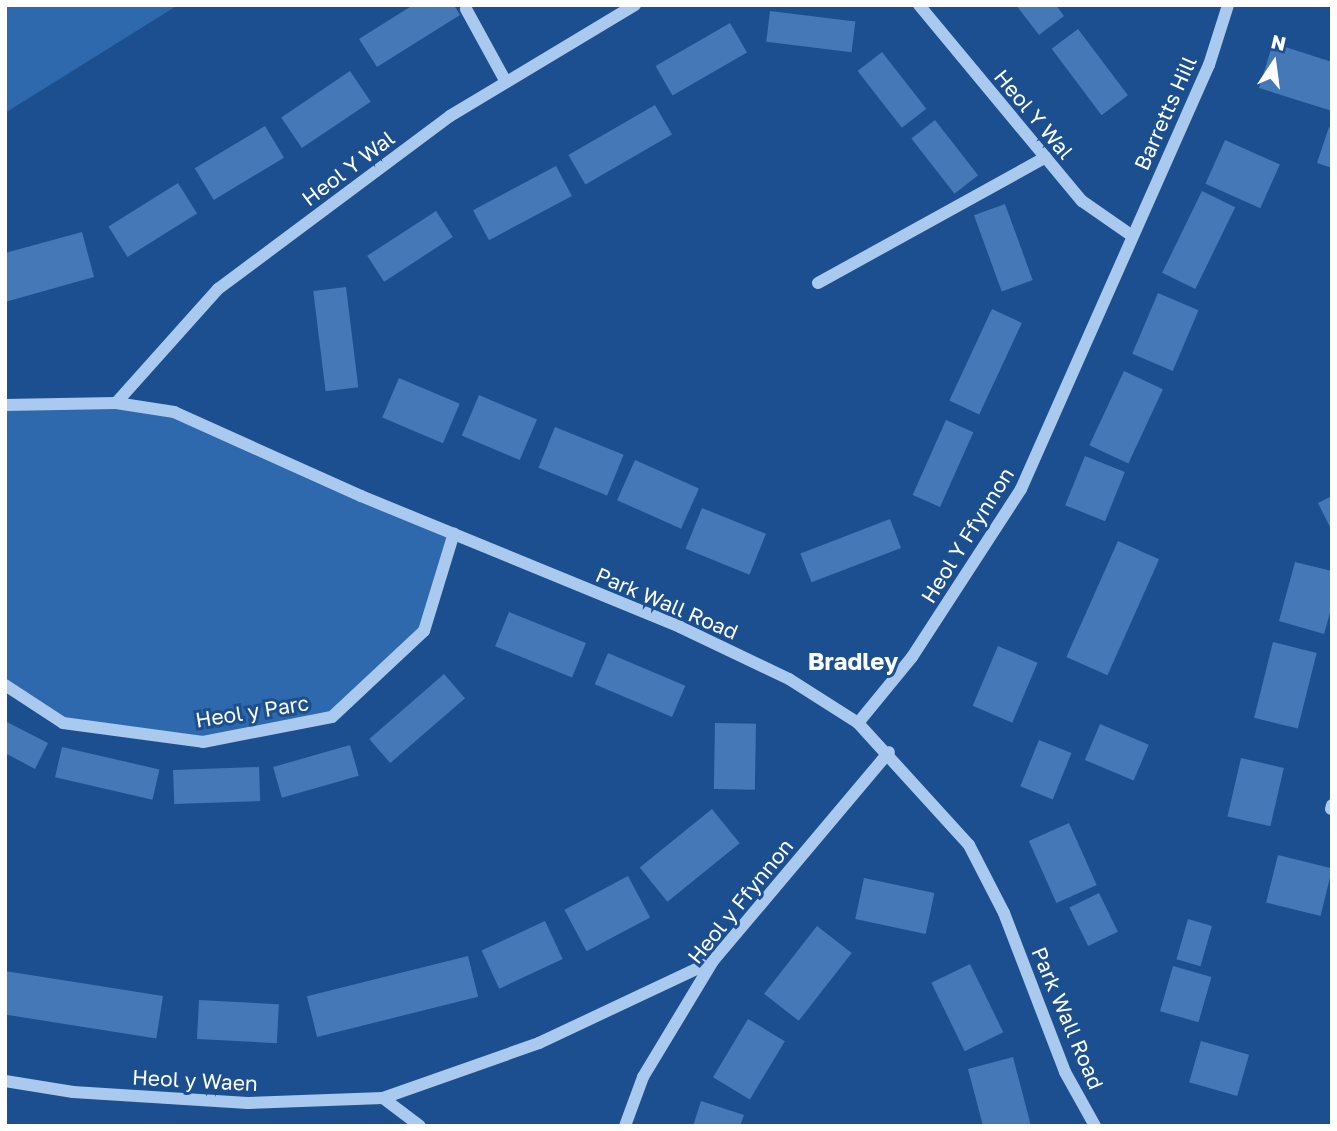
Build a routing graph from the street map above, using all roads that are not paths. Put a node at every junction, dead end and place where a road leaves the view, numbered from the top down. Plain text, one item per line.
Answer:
1 (635, 5) edge
2 (919, 5) edge
3 (1233, 6) edge
4 (466, 9) dead end
5 (506, 82) junction
6 (1046, 157) junction
7 (1131, 235) junction
8 (818, 283) dead end
9 (116, 403) junction
10 (5, 405) edge
11 (454, 533) junction
12 (5, 685) edge
13 (858, 723) junction
14 (889, 752) junction
15 (713, 961) junction
16 (5, 1081) edge
17 (383, 1098) junction
18 (420, 1126) edge
19 (625, 1126) edge
20 (1095, 1126) edge

1 - 5 street, Heol Y Wal
2 - 6 street, Heol Y Wal
3 - 7 street, Barretts Hill
4 - 5 street
5 - 9 street, Heol Y Wal
6 - 7 street, Heol Y Wal
6 - 8 street
7 - 13 street, Heol Y Ffynnon
9 - 10 street, Park Wall Road
9 - 11 street, Park Wall Road
11 - 12 street, Heol y Parc
11 - 13 street, Park Wall Road
13 - 14 street, Park Wall Road
14 - 15 street, Heol y Ffynnon
14 - 20 street, Park Wall Road
15 - 17 street, Heol y Waen
15 - 19 street, Heol y Ffynnon
16 - 17 street, Heol y Waen
17 - 18 street

